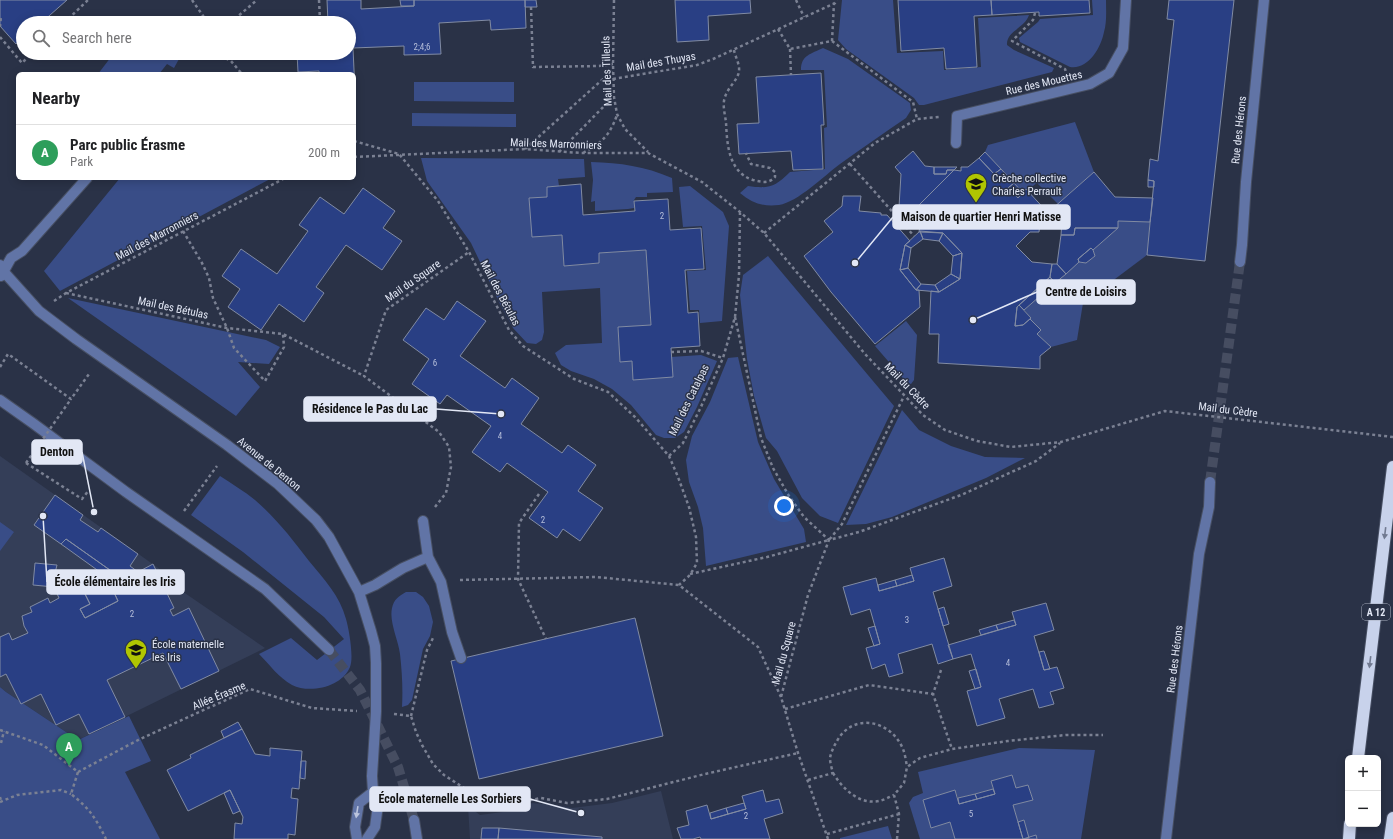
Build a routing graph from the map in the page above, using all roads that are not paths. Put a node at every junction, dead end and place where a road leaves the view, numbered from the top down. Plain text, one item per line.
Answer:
1 (1126, 0) edge
2 (1264, 0) edge
3 (956, 143) dead end
4 (85, 180) edge
5 (1240, 262) tunnel mouth
6 (1, 272) edge
7 (0, 400) edge
8 (1393, 466) edge
9 (1210, 482) tunnel mouth
10 (423, 522) road end
11 (428, 557) junction
12 (359, 592) junction
13 (329, 650) tunnel mouth
14 (462, 658) dead end
15 (1358, 755) edge
16 (373, 792) junction
17 (1393, 818) edge
18 (414, 820) tunnel mouth
19 (1350, 827) edge
20 (357, 839) edge
21 (367, 839) edge
22 (417, 839) edge
23 (1166, 839) edge
24 (1349, 839) edge
25 (1390, 839) edge

1 - 3 street, Rue des Mouettes
2 - 5 street, Rue des Hérons
4 - 6 street
6 - 12 street, Avenue de Denton
7 - 13 street
8 -> 15 highway, A 12
9 - 23 street, Rue des Hérons
10 - 11 street
11 - 12 street
11 - 14 street
12 - 16 street, Avenue de Denton
16 -> 20 street
16 - 21 street, Avenue de Denton
17 - 25 highway
18 - 22 street
19 - 24 highway

